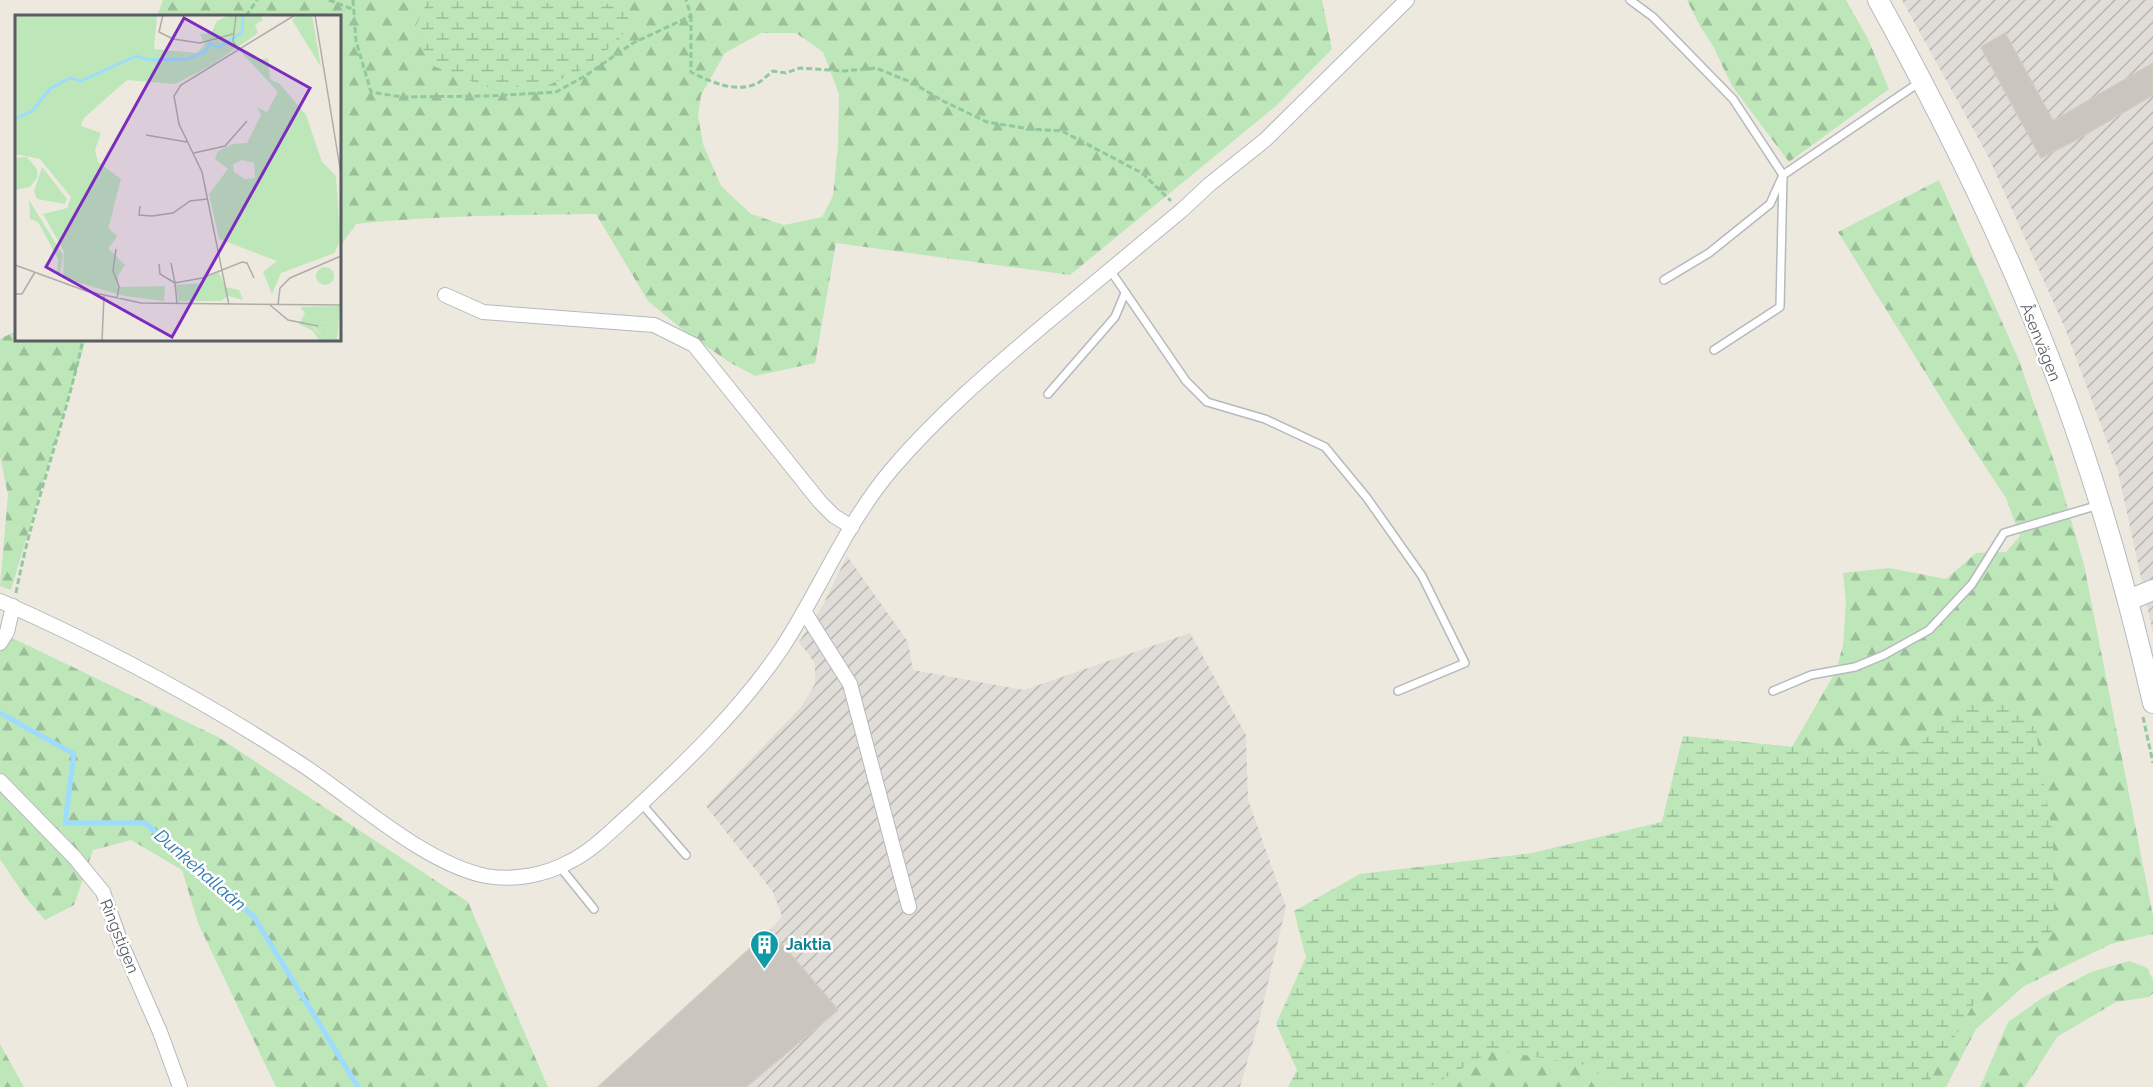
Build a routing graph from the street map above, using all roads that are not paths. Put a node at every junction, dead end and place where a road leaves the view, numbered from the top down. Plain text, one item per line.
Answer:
1 (1407, 0) edge
2 (1630, 0) edge
3 (1878, 0) edge
4 (1922, 81) junction
5 (1784, 175) junction
6 (1110, 270) junction
7 (1664, 280) dead end
8 (1125, 292) junction
9 (444, 295) dead end
10 (1714, 350) dead end
11 (1047, 394) dead end
12 (2101, 504) junction
13 (852, 527) junction
14 (2153, 590) edge
15 (2129, 600) junction
16 (7, 603) edge
17 (804, 611) junction
18 (0, 643) edge
19 (1398, 691) dead end
20 (1773, 691) dead end
21 (2148, 709) edge
22 (0, 781) edge
23 (641, 803) junction
24 (686, 855) dead end
25 (560, 867) junction
26 (909, 908) dead end
27 (594, 909) dead end
28 (180, 1087) edge

1 - 6 street
2 - 5 lane
3 - 4 street, Åsenvägen
4 - 5 lane
4 - 12 street, Åsenvägen
5 - 7 lane
5 - 10 lane
6 - 8 lane
6 - 13 street
8 - 11 lane
8 - 19 lane
9 - 13 street
12 - 15 street, Åsenvägen
12 - 20 lane
13 - 17 street
14 - 15 street
15 - 21 street, Åsenvägen
16 - 18 street
16 - 25 street
17 - 23 street
17 - 26 street
22 - 28 street, Ringstigen
23 - 24 lane
23 - 25 street
25 - 27 lane

